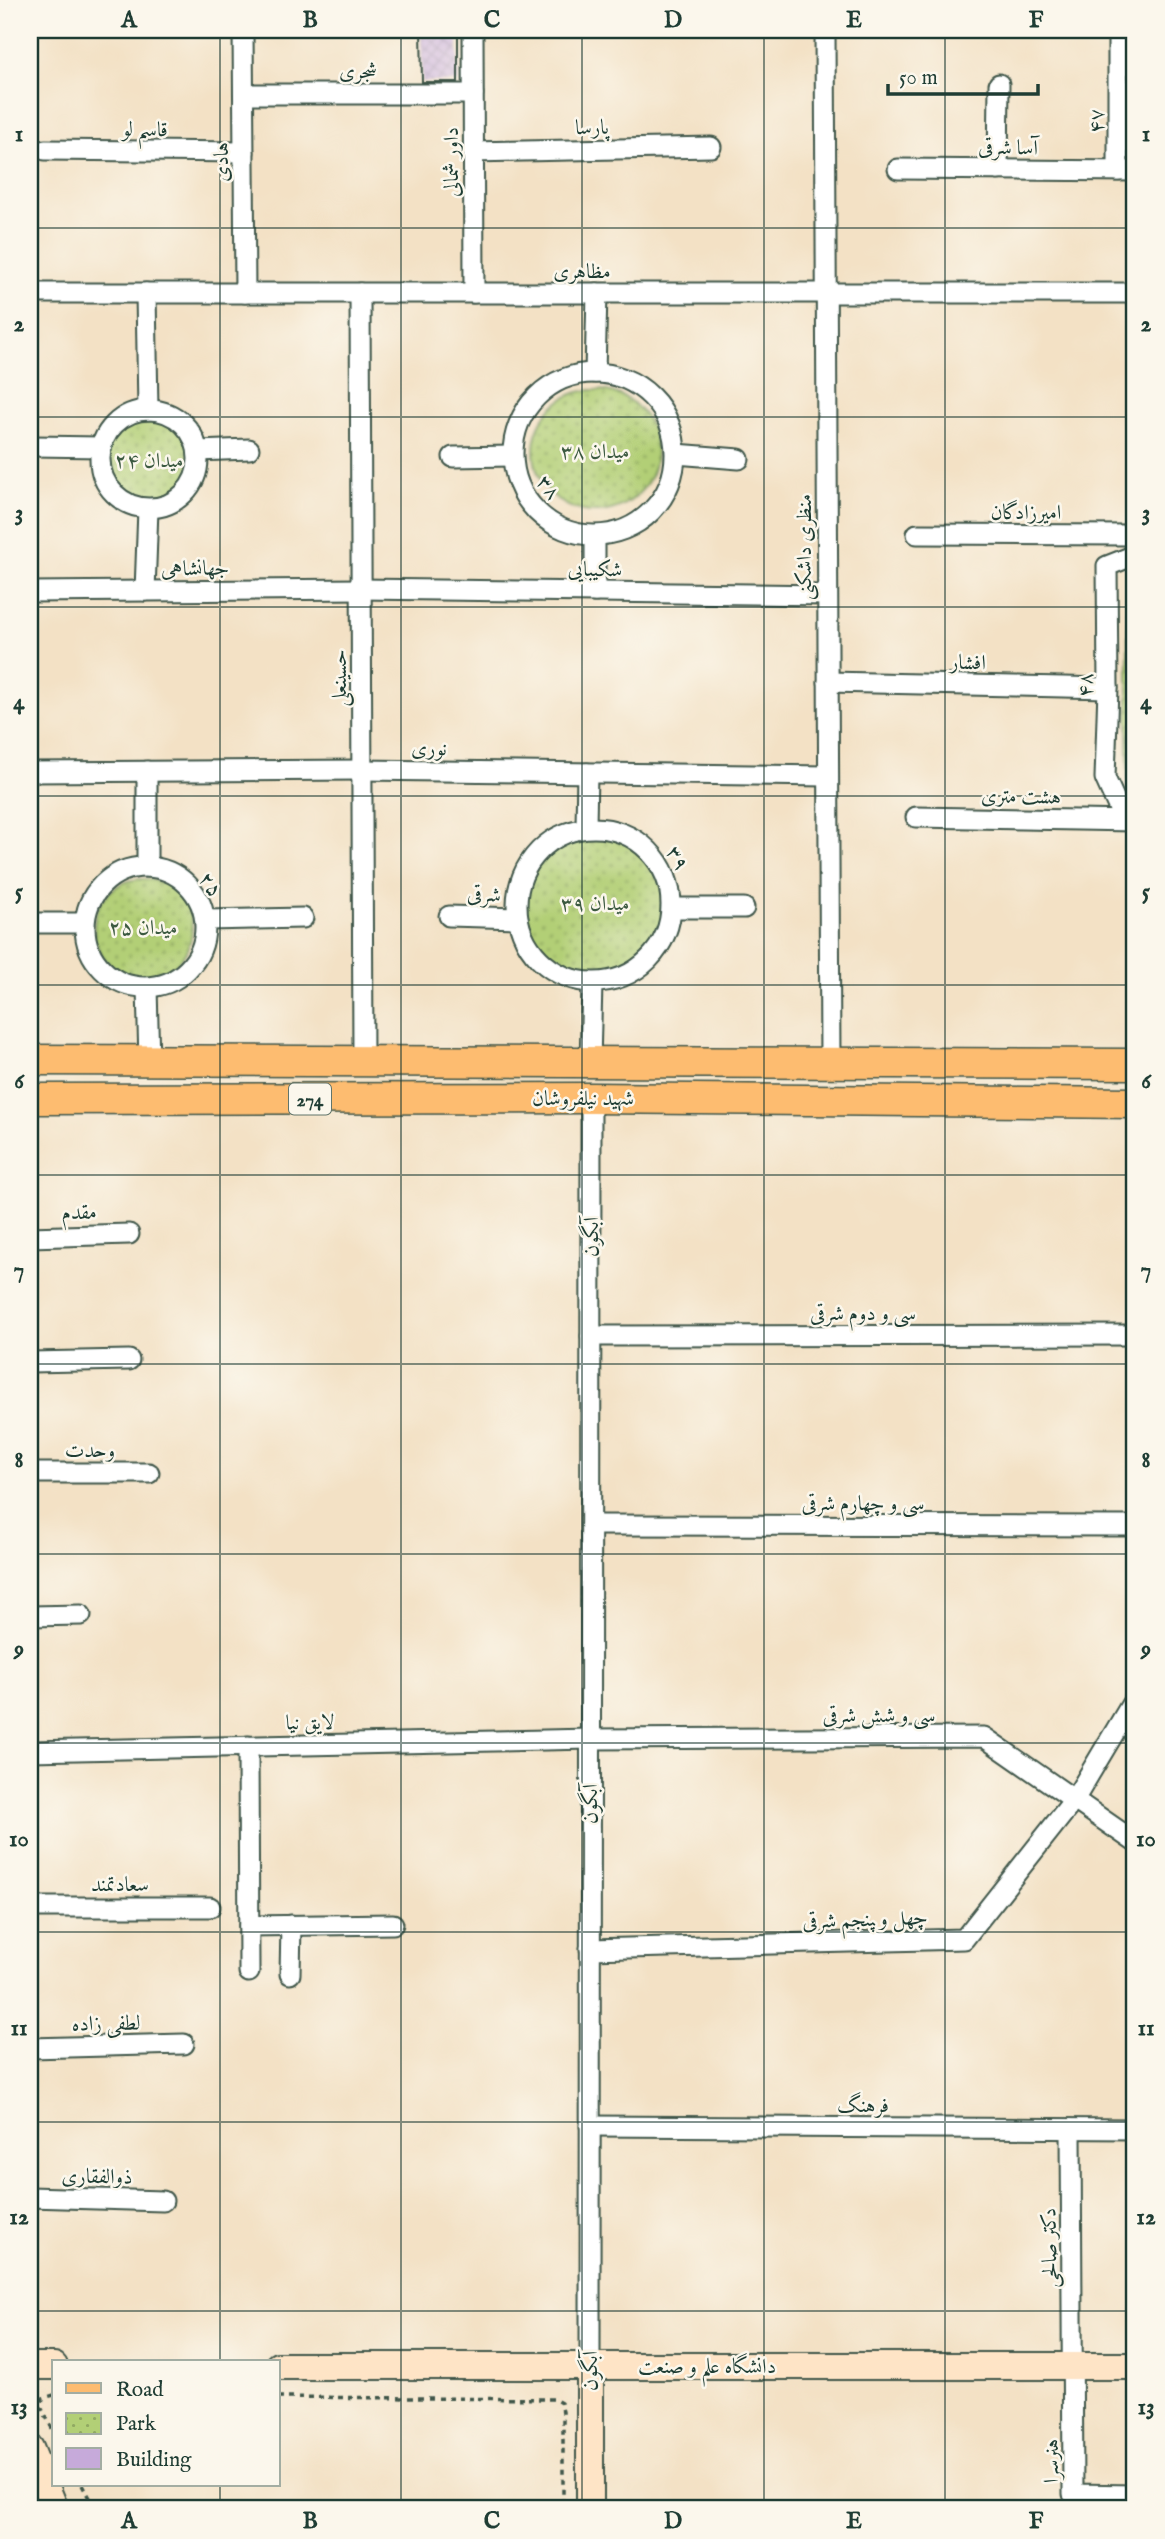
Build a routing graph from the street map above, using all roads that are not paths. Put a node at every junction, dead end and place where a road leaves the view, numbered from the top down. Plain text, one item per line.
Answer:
1 (243, 30) edge
2 (473, 30) edge
3 (825, 30) edge
4 (1118, 30) edge
5 (999, 84) dead end
6 (244, 94) junction
7 (473, 94) junction
8 (711, 147) dead end
9 (45, 150) dead end
10 (244, 152) junction
11 (474, 152) junction
12 (898, 169) dead end
13 (998, 170) junction
14 (1127, 171) edge
15 (30, 293) edge
16 (146, 293) junction
17 (245, 293) junction
18 (360, 293) junction
19 (474, 293) junction
20 (597, 293) junction
21 (826, 293) junction
22 (1135, 293) edge
23 (595, 373) junction
24 (148, 410) junction
25 (34, 446) dead end
26 (101, 447) junction
27 (249, 449) dead end
28 (198, 451) junction
29 (676, 454) junction
30 (512, 456) junction
31 (453, 457) dead end
32 (739, 458) dead end
33 (148, 509) junction
34 (917, 534) dead end
35 (595, 536) junction
36 (1135, 536) edge
37 (1135, 555) edge
38 (361, 589) junction
39 (145, 591) junction
40 (30, 592) edge
41 (595, 592) junction
42 (827, 594) junction
43 (828, 681) junction
44 (1108, 688) junction
45 (362, 770) junction
46 (147, 771) junction
47 (30, 772) edge
48 (587, 773) junction
49 (828, 776) junction
50 (916, 817) dead end
51 (1130, 821) edge
52 (586, 827) junction
53 (147, 867) junction
54 (672, 908) junction
55 (744, 908) dead end
56 (449, 916) dead end
57 (303, 918) dead end
58 (518, 918) junction
59 (206, 920) junction
60 (30, 923) edge
61 (84, 923) junction
62 (592, 983) junction
63 (147, 988) junction
64 (30, 1060) edge
65 (149, 1060) junction
66 (363, 1061) junction
67 (590, 1063) junction
68 (830, 1063) junction
69 (1135, 1064) edge
70 (591, 1098) junction
71 (30, 1099) edge
72 (1135, 1102) edge
73 (129, 1234) dead end
74 (30, 1237) edge
75 (1135, 1335) edge
76 (591, 1336) junction
77 (129, 1360) dead end
78 (30, 1362) edge
79 (30, 1473) edge
80 (149, 1473) dead end
81 (590, 1525) junction
82 (1135, 1526) edge
83 (81, 1615) dead end
84 (30, 1616) edge
85 (1135, 1698) edge
86 (590, 1739) junction
87 (248, 1746) junction
88 (30, 1751) edge
89 (1074, 1800) junction
90 (1135, 1842) edge
91 (30, 1907) edge
92 (210, 1907) dead end
93 (393, 1924) dead end
94 (291, 1925) junction
95 (249, 1926) junction
96 (590, 1949) junction
97 (249, 1972) dead end
98 (290, 1974) dead end
99 (184, 2044) dead end
100 (30, 2048) edge
101 (590, 2126) junction
102 (1071, 2129) junction
103 (1135, 2129) edge
104 (30, 2197) edge
105 (163, 2201) dead end
106 (30, 2366) edge
107 (52, 2366) edge
108 (280, 2366) edge
109 (537, 2366) junction
110 (590, 2366) junction
111 (1073, 2367) junction
112 (1135, 2367) edge
113 (590, 2426) junction
114 (30, 2448) edge
115 (1135, 2495) edge
116 (55, 2509) edge
117 (590, 2509) edge

1 - 6 street, هادی
2 - 7 street, داور شمالی
3 - 21 street, منظری داشکنی
4 - 14 street, ۴۷
5 - 13 street
6 - 7 street, شجری
6 - 10 street, هادی
7 - 11 street, داور شمالی
8 - 11 street, پارسا
9 - 10 street, قاسم لو
10 - 17 street, هادی
11 - 19 street, داور شمالی
12 - 13 street, آسا شرقی
13 - 14 street, آسا شرقی
15 - 16 street, مظاهری
16 - 17 street, مظاهری
16 - 24 street
17 - 18 street, مظاهری
18 - 19 street, مظاهری
18 - 38 street, حسینعلی
19 - 20 street, مظاهری
20 - 21 street, مظاهری
20 - 23 street
21 - 22 street, مظاهری
21 - 42 street, منظری داشکنی
23 - 29 street, ۳۸
23 - 30 street, ۳۸
24 - 26 street
24 - 28 street
25 - 26 street
26 - 33 street
27 - 28 street
28 - 33 street
29 - 32 street
29 - 35 street, ۳۸
30 - 31 street
30 - 35 street, ۳۸
33 - 39 street
34 - 36 street, امیرزادگان
35 - 41 street
37 - 44 street, ۴۸
38 - 39 street, جهانشاهی
38 - 41 street, شکیبایی
38 - 45 street, حسینعلی
39 - 40 street, جهانشاهی
41 - 42 street, شکیبایی
42 - 43 street, منظری داشکنی
43 - 44 street, افشار
43 - 49 street, منظری داشکنی
44 - 51 street, ۴۸
45 - 46 street, نوری
45 - 48 street, نوری
45 - 66 street, حسینعلی
46 - 47 street, نوری
46 - 53 street
48 - 49 street, نوری
48 - 52 street
49 - 68 street, منظری داشکنی
50 - 51 street, هشت متری
52 - 54 street, ۳۹
52 - 58 street, ۳۹
53 - 59 street, ۲۵
53 - 61 street
54 - 55 street
54 - 62 street, ۳۹
56 - 58 street, شرقی
57 - 59 street
58 - 62 street, ۳۹
59 - 63 street, ۲۵
60 - 61 street
61 - 63 street
62 - 67 street
63 - 65 street
64 - 65 main road, 274
65 - 66 main road, 274
66 - 67 main road, 274
67 - 68 main road, شهید نیلفروشان / 274
67 - 70 main road
68 - 69 main road, شهید نیلفروشان / 274
70 - 71 main road, شهید نیلفروشان / 274
70 - 72 main road, شهید نیلفروشان / 274
70 - 76 street, آبگون
73 - 74 street, مقدم
75 - 76 street, سی و دوم شرقی
76 - 81 street, آبگون
77 - 78 street
79 - 80 street, وحدت
81 - 82 street, سی و چهارم شرقی
81 - 86 street, آبگون
83 - 84 street
85 - 89 street
86 - 87 street, لایق نیا
86 - 89 street, سی و شش شرقی
86 - 96 street, آبگون
87 - 88 street, لایق نیا
87 - 95 street
89 - 90 street, سی و شش شرقی
89 - 96 street, چهل و ‍پنجم شرقی
91 - 92 street, سعادتمند
93 - 94 street
94 - 95 street
94 - 98 street
95 - 97 street
96 - 101 street, آبگون
99 - 100 street, لطفی زاده
101 - 102 street, فرهنگ
101 - 110 street, آبگون
102 - 103 street, فرهنگ
102 - 111 street, دکتر صالحی
104 - 105 street, ذوالفقاری
106 - 107 main road
108 - 109 main road, دانشگاه علم و صنعت
109 - 110 main road, دانشگاه علم و صنعت
109 - 113 main road
110 - 111 main road, دانشگاه علم و صنعت
110 - 113 main road, آبگون
111 - 112 main road, دانشگاه علم و صنعت
111 - 115 street, هنرسرا
113 - 117 main road, آبگون
114 - 116 main road

